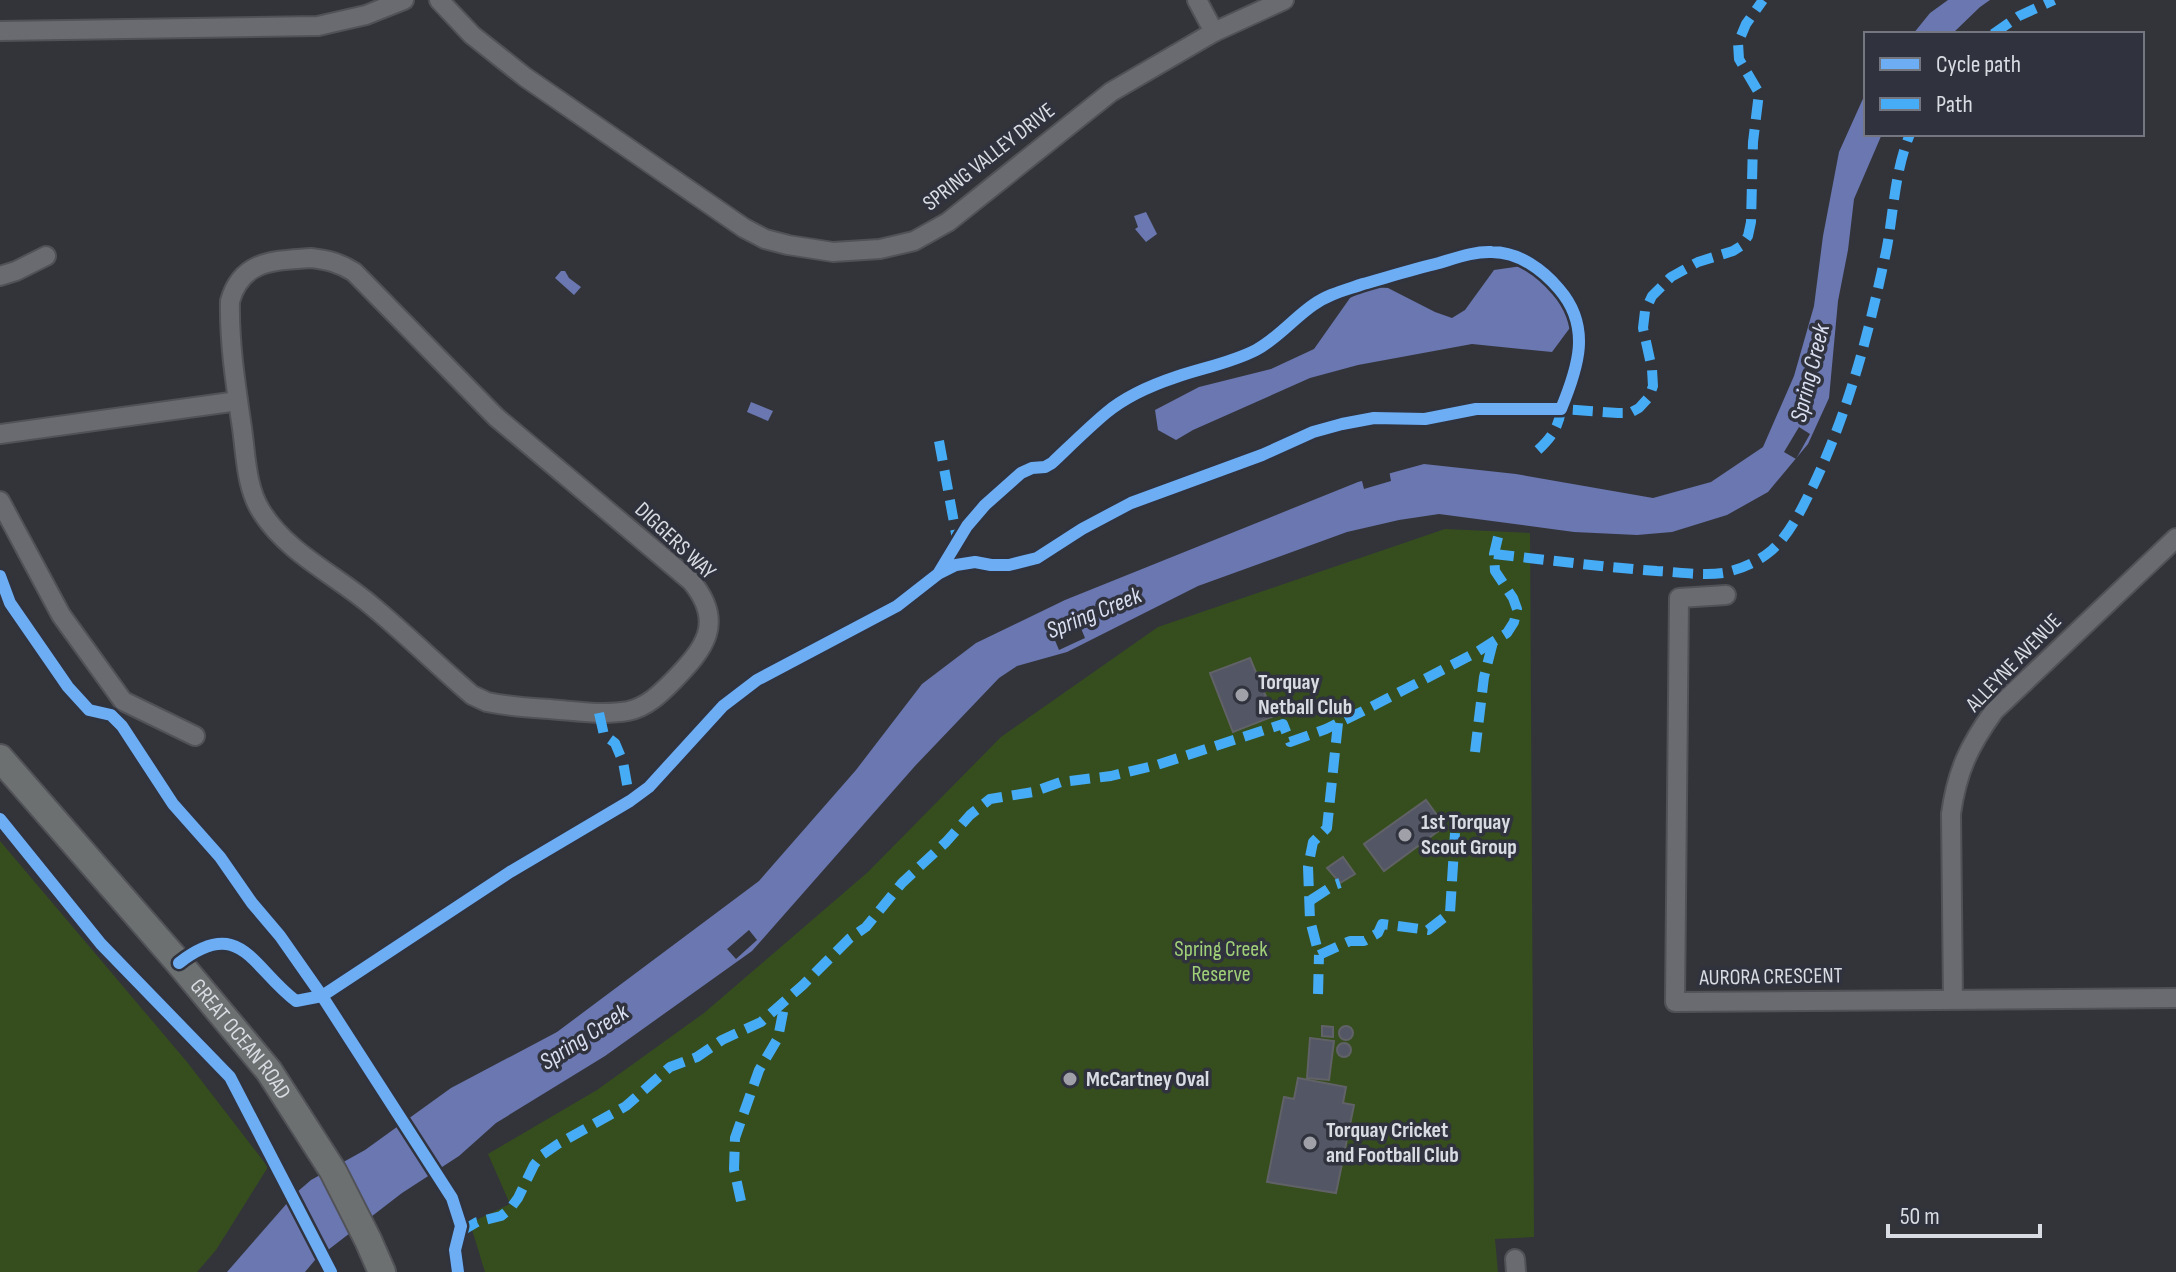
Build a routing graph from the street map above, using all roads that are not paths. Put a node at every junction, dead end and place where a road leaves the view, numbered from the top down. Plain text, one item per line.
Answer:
1 (404, 0) edge
2 (439, 0) edge
3 (1197, 0) edge
4 (1284, 0) edge
5 (0, 31) edge
6 (1214, 32) junction
7 (46, 256) dead end
8 (0, 276) edge
9 (238, 401) junction
10 (0, 434) edge
11 (0, 501) edge
12 (2176, 538) edge
13 (1726, 595) dead end
14 (195, 736) dead end
15 (0, 758) edge
16 (2176, 998) edge
17 (1953, 999) junction
18 (382, 1272) edge

1 - 5 street
2 - 6 street, SPRING VALLEY DRIVE
3 - 6 street
4 - 6 street, SPRING VALLEY DRIVE
7 - 8 street
9 - 9 street, DIGGERS WAY
9 - 10 street
11 - 14 street
12 - 17 street, ALLEYNE AVENUE
13 - 17 street, AURORA CRESCENT
15 - 18 main road, GREAT OCEAN ROAD
16 - 17 street, AURORA CRESCENT

